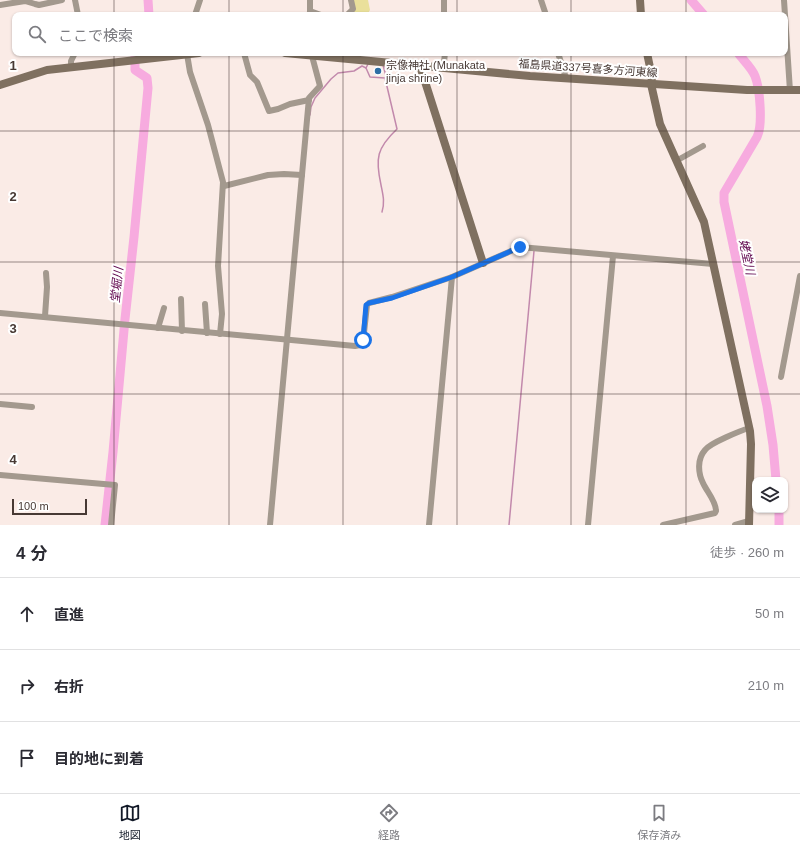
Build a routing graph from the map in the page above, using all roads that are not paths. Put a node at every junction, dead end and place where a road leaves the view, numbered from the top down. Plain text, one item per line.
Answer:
1 (62, 0) edge
2 (75, 0) edge
3 (200, 0) edge
4 (310, 0) edge
5 (351, 0) edge
6 (444, 0) edge
7 (541, 0) edge
8 (640, 0) edge
9 (784, 0) edge
10 (0, 5) edge
11 (77, 12) edge
12 (196, 12) edge
13 (310, 12) edge
14 (350, 12) edge
15 (444, 12) edge
16 (545, 12) edge
17 (641, 12) edge
18 (785, 12) edge
19 (74, 56) edge
20 (169, 56) edge
21 (187, 56) edge
22 (245, 56) edge
23 (310, 56) edge
24 (320, 56) edge
25 (445, 56) edge
26 (559, 56) edge
27 (648, 56) edge
28 (788, 56) edge
29 (420, 66) junction
30 (71, 67) junction
31 (441, 68) junction
32 (566, 78) junction
33 (651, 84) junction
34 (0, 85) edge
35 (800, 90) edge
36 (790, 91) junction
37 (309, 100) junction
38 (704, 146) dead end
39 (676, 161) junction
40 (302, 175) junction
41 (224, 186) junction
42 (613, 256) junction
43 (483, 263) junction
44 (713, 264) junction
45 (46, 273) dead end
46 (800, 276) edge
47 (452, 277) junction
48 (181, 299) dead end
49 (205, 304) dead end
50 (164, 308) dead end
51 (797, 308) edge
52 (0, 313) edge
53 (45, 316) junction
54 (158, 328) junction
55 (182, 330) junction
56 (207, 333) junction
57 (220, 334) junction
58 (287, 340) junction
59 (781, 377) dead end
60 (0, 404) edge
61 (32, 407) dead end
62 (749, 428) junction
63 (0, 475) edge
64 (749, 523) edge
65 (112, 525) edge
66 (270, 525) edge
67 (429, 525) edge
68 (588, 525) edge
69 (663, 525) edge
70 (735, 525) edge

1 - 10 street
2 - 11 street
3 - 12 street
4 - 13 street
5 - 14 street
6 - 15 street
7 - 16 street
8 - 17 main road
9 - 18 street
19 - 30 street
20 - 30 main road
21 - 41 street
22 - 37 street
23 - 37 street
24 - 29 main road, 福島県道337号喜多方河東線
25 - 31 street
26 - 32 street
27 - 33 main road
28 - 36 street
29 - 31 main road, 福島県道337号喜多方河東線
29 - 43 main road
30 - 34 main road
31 - 32 main road, 福島県道337号喜多方河東線
32 - 33 main road, 福島県道337号喜多方河東線
33 - 36 main road, 福島県道337号喜多方河東線
33 - 39 main road
35 - 36 main road, 福島県道337号喜多方河東線
37 - 40 street
38 - 39 street
39 - 44 main road
40 - 41 street
40 - 58 street
41 - 57 street
42 - 43 street
42 - 44 street
42 - 68 street
43 - 47 street
44 - 62 main road
45 - 53 street
46 - 51 street
47 - 58 street
47 - 67 street
48 - 55 street
49 - 56 street
50 - 54 street
51 - 59 street
52 - 53 street
53 - 54 street
54 - 55 street
55 - 56 street
56 - 57 street
57 - 58 street
58 - 66 street
60 - 61 street
62 - 64 main road
62 - 69 street
63 - 65 street
64 - 70 street

